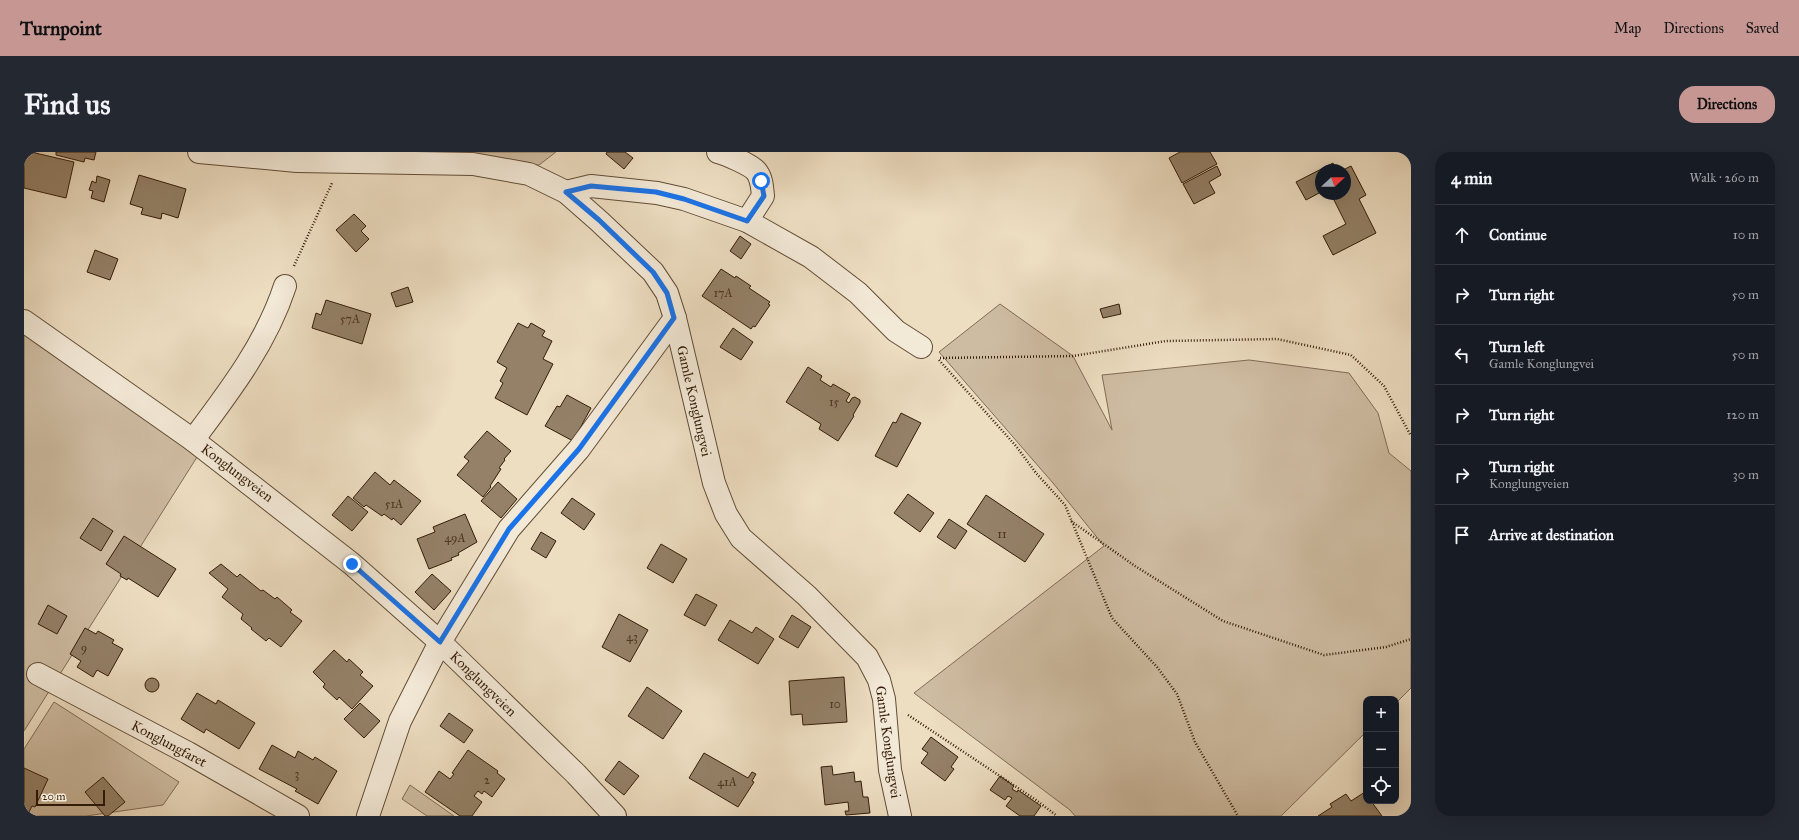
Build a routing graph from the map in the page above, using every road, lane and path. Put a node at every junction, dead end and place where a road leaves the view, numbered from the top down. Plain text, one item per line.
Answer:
1 (199, 152) edge
2 (718, 152) edge
3 (338, 162) junction
4 (566, 192) junction
5 (747, 221) junction
6 (285, 286) joint
7 (674, 318) junction
8 (24, 321) edge
9 (922, 347) dead end
10 (1411, 436) edge
11 (193, 440) junction
12 (1071, 521) junction
13 (1411, 639) edge
14 (440, 642) junction
15 (38, 674) dead end
16 (884, 699) junction
17 (298, 816) edge
18 (368, 816) edge
19 (615, 816) edge
20 (900, 816) edge
21 (1057, 816) edge
22 (1238, 816) edge

1 - 3 street, Gamle Konglungvei
2 - 5 street
3 - 4 street, Gamle Konglungvei
3 - 6 path
4 - 5 street
4 - 7 street, Gamle Konglungvei
5 - 9 street
6 - 11 street, Konglungveien
7 - 14 street
7 - 16 street, Gamle Konglungvei
8 - 11 street, Konglungveien
10 - 12 path
11 - 14 street, Konglungveien
12 - 13 path
12 - 22 path
14 - 18 street
14 - 19 street, Konglungveien
15 - 17 street, Konglungfaret
16 - 20 street, Gamle Konglungvei
16 - 21 path

